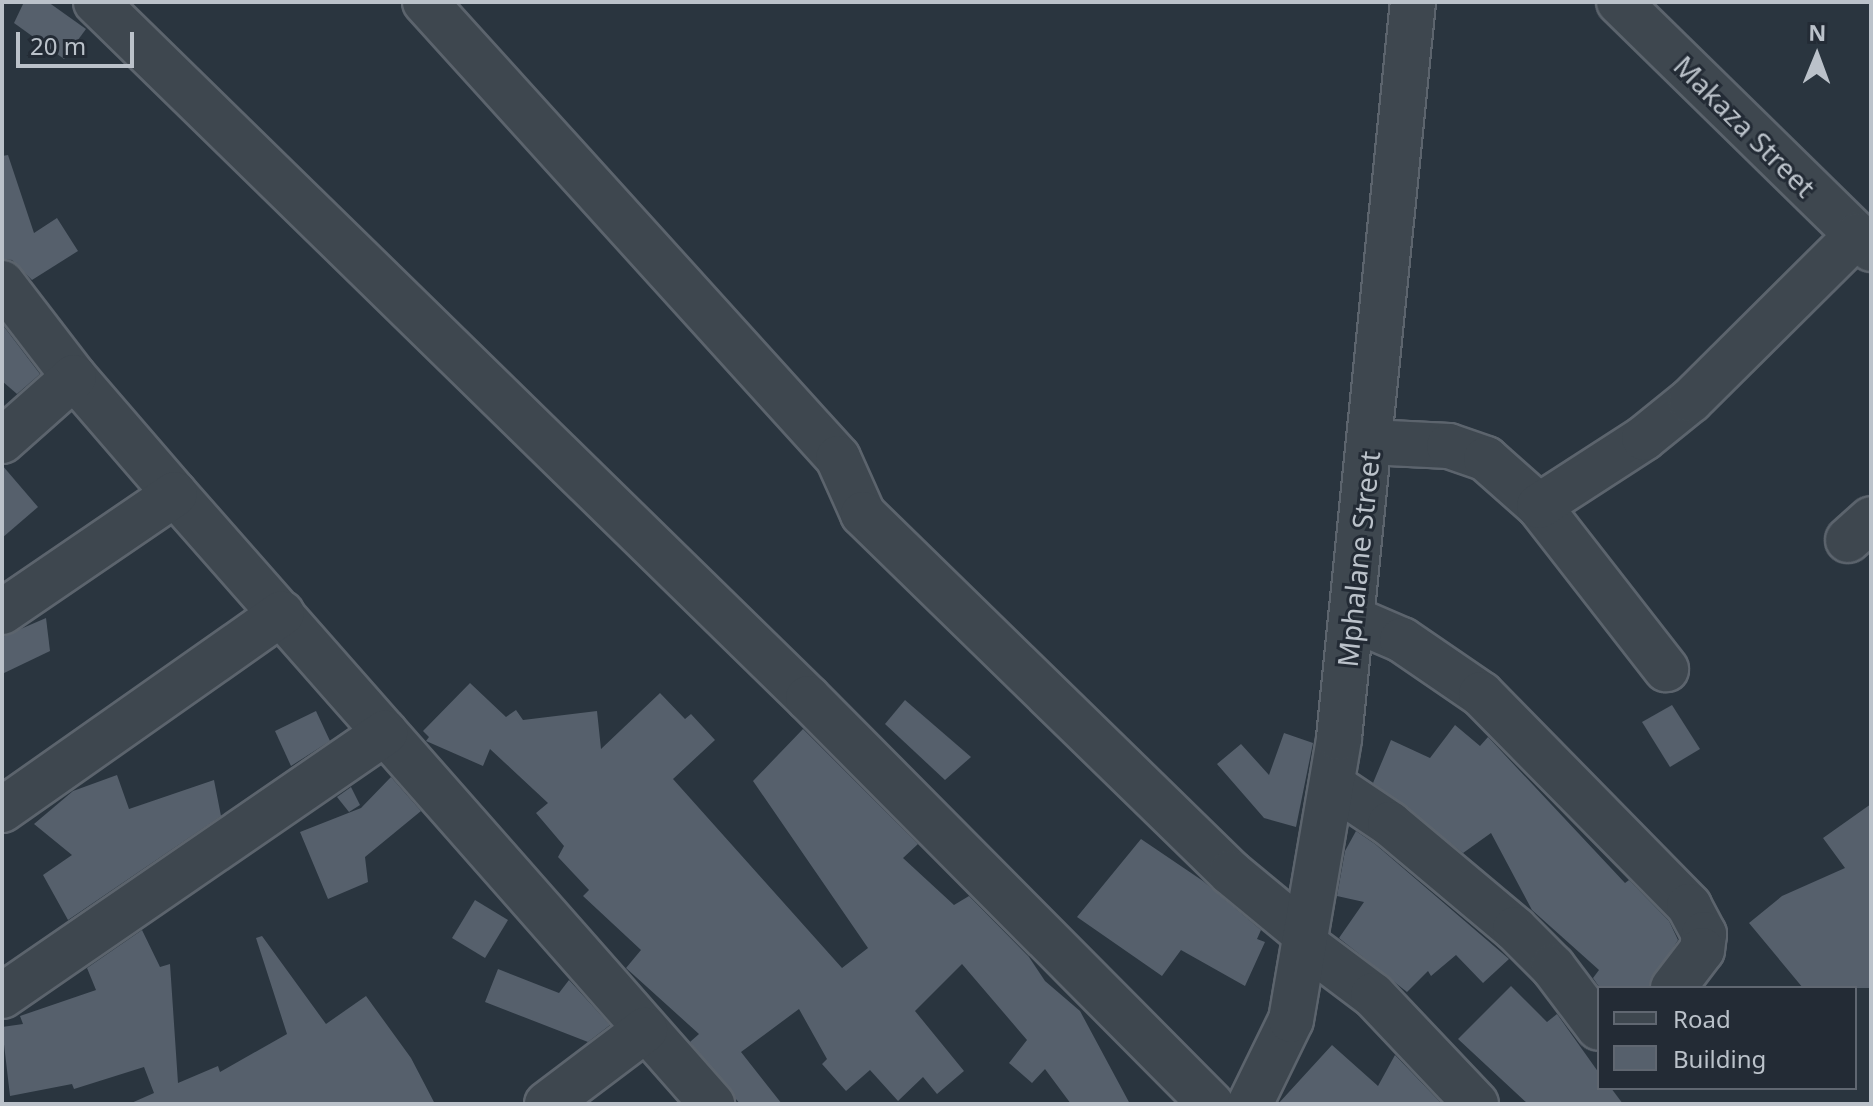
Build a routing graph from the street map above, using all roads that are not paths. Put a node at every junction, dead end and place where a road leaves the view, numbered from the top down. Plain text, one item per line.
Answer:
1 (96, 2) edge
2 (425, 2) edge
3 (1413, 2) edge
4 (1619, 2) edge
5 (1864, 242) edge
6 (2, 283) edge
7 (74, 377) junction
8 (2, 441) edge
9 (1369, 442) junction
10 (175, 494) junction
11 (1539, 506) junction
12 (2, 612) edge
13 (282, 613) junction
14 (1353, 619) junction
15 (1666, 669) dead end
16 (385, 733) junction
17 (1332, 785) junction
18 (2, 810) edge
19 (1305, 939) junction
20 (1675, 986) edge
21 (2, 996) edge
22 (1597, 1025) edge
23 (645, 1030) junction
24 (547, 1104) edge
25 (712, 1104) edge
26 (1211, 1104) edge
27 (1250, 1104) edge
28 (1476, 1104) edge

1 - 26 street
2 - 19 street
3 - 9 street, Mphalane Street
4 - 5 street, Makaza Street
5 - 11 street
6 - 7 street
7 - 8 street
7 - 10 street
9 - 11 street
9 - 14 street, Mphalane Street
10 - 12 street
10 - 13 street
11 - 15 street
13 - 16 street
13 - 18 street
14 - 17 street, Mphalane Street
14 - 20 street
16 - 21 street
16 - 23 street
17 - 19 street, Mphalane Street
17 - 22 street
19 - 27 street, Mphalane Street
19 - 28 street
23 - 24 street
23 - 25 street

